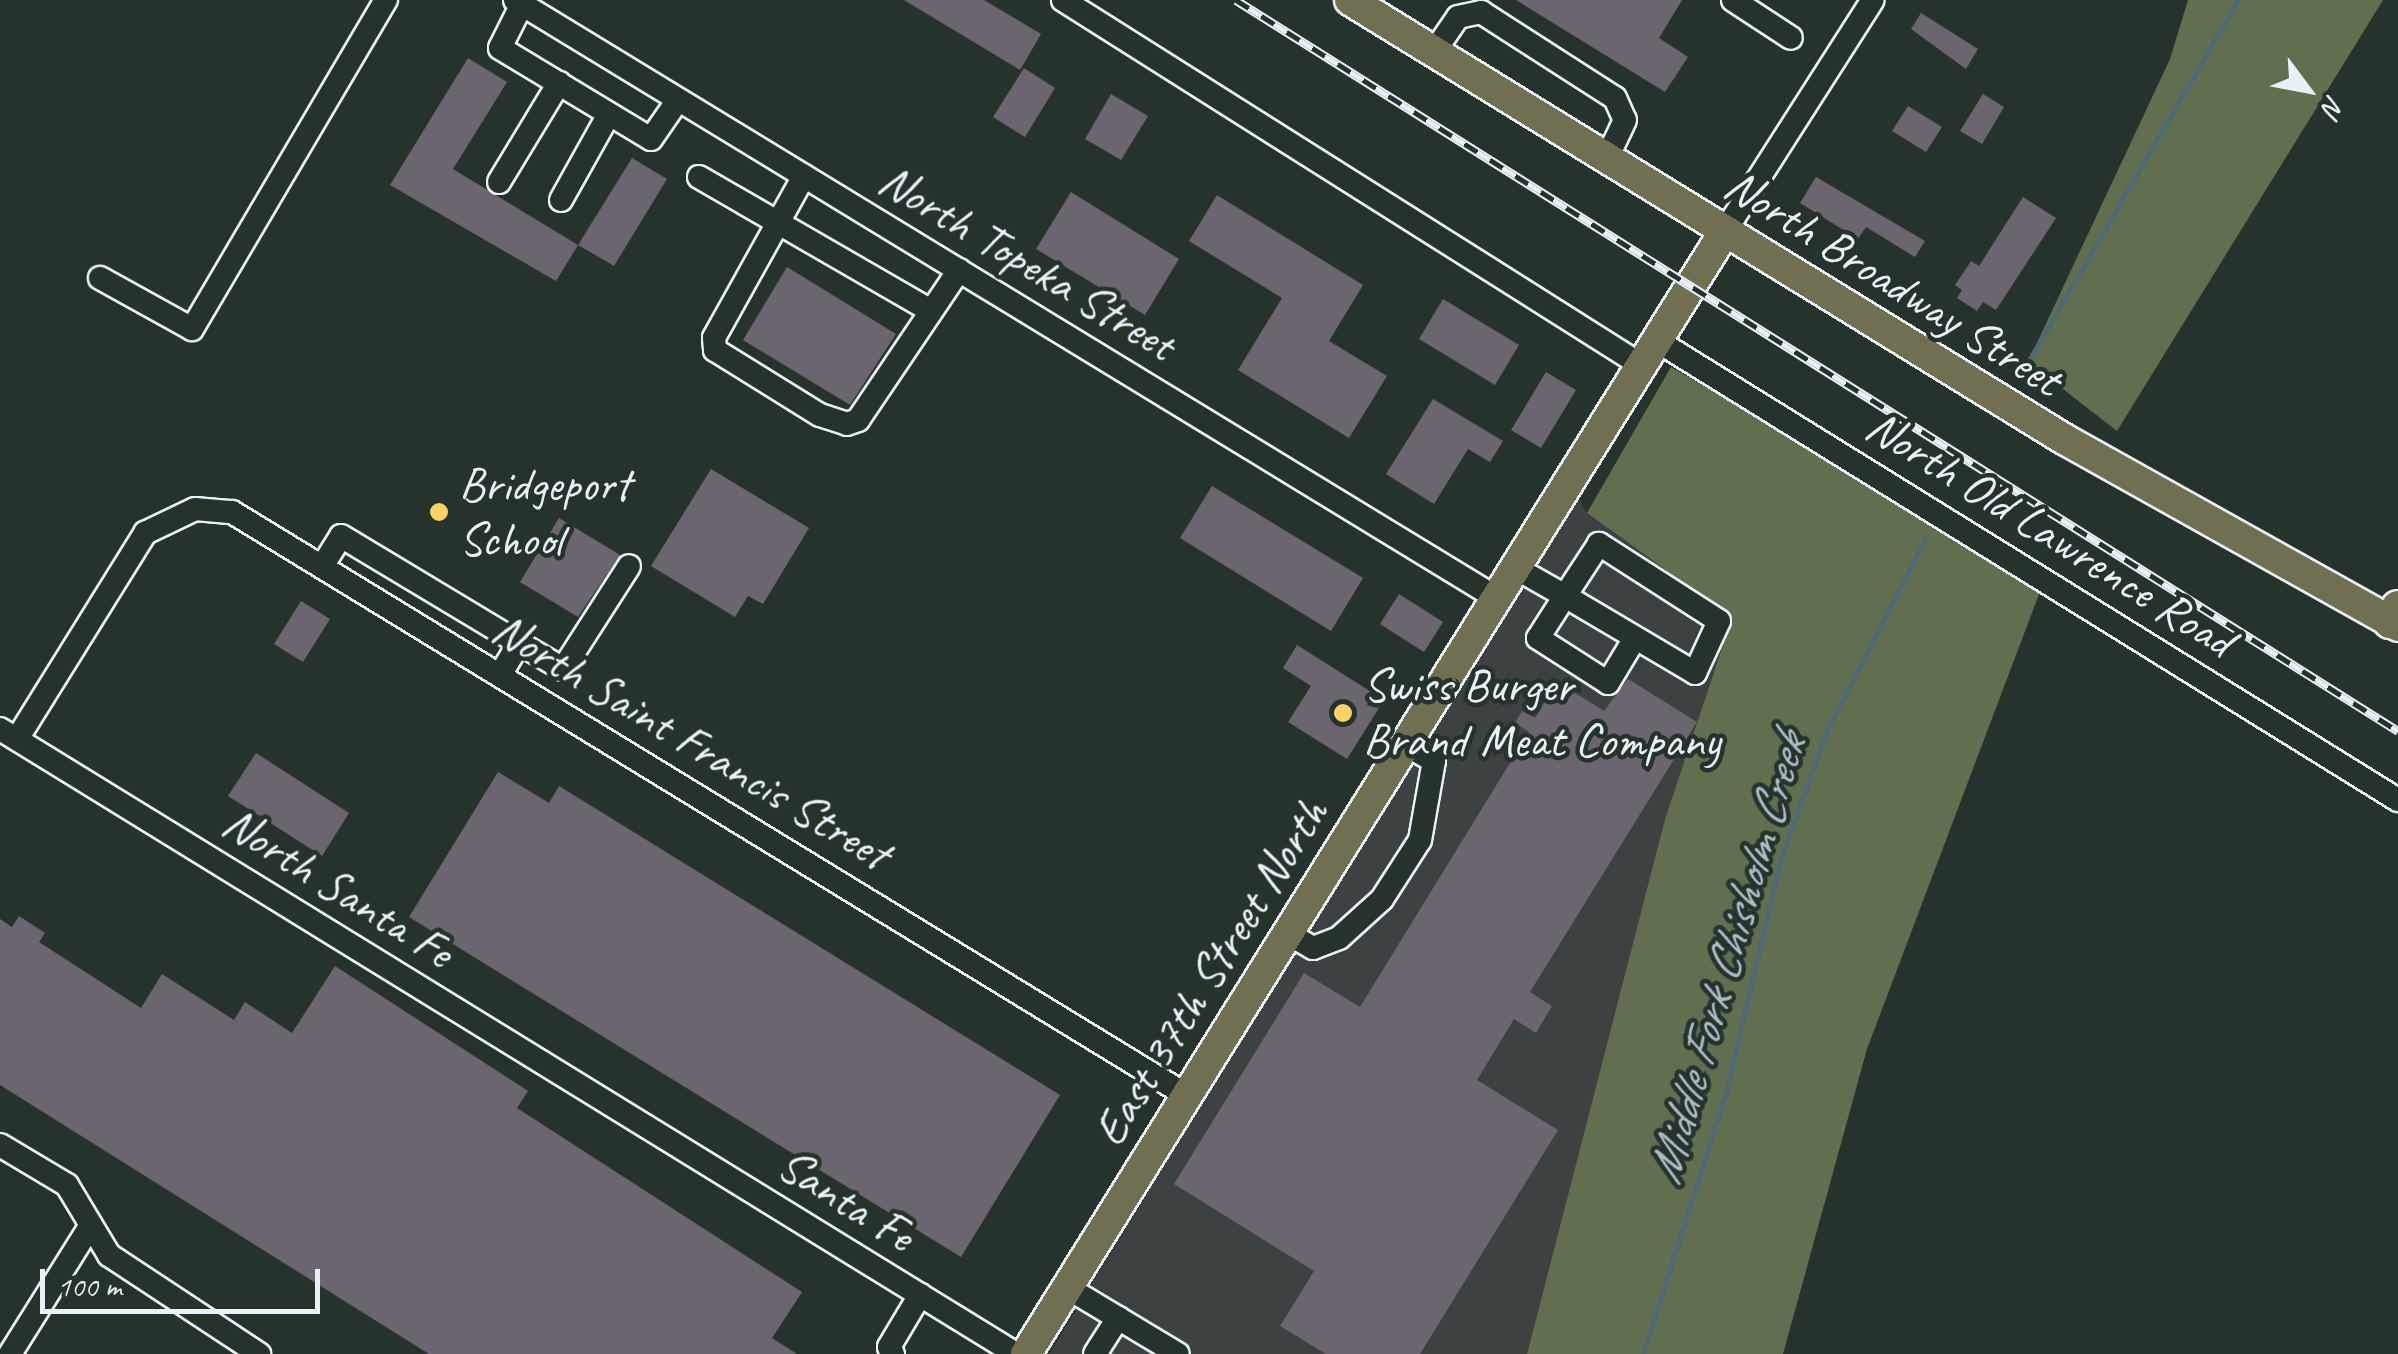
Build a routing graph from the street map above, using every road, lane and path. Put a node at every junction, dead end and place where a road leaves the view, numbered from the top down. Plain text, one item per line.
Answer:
1 (386, 0) edge
2 (1064, 0) edge
3 (1350, 0) edge
4 (1733, 0) edge
5 (1874, 0) edge
6 (518, 2) edge
7 (1485, 6) edge
8 (1453, 8) edge
9 (1791, 38) dead end
10 (1434, 52) junction
11 (558, 83) junction
12 (678, 100) junction
13 (610, 114) junction
14 (1606, 158) junction
15 (698, 176) dead end
16 (804, 176) junction
17 (498, 182) dead end
18 (562, 200) dead end
19 (777, 222) junction
20 (1725, 231) junction
21 (959, 270) junction
22 (100, 278) dead end
23 (931, 311) junction
24 (1649, 352) junction
25 (323, 566) junction
26 (629, 566) dead end
27 (1514, 566) junction
28 (1564, 596) junction
29 (1495, 597) junction
30 (2395, 618) edge
31 (1634, 638) junction
32 (520, 643) junction
33 (500, 675) junction
34 (8, 734) edge
35 (1404, 744) junction
36 (2398, 800) edge
37 (1287, 933) junction
38 (1186, 1095) junction
39 (632, 1118) joint
40 (0, 1145) edge
41 (91, 1225) junction
42 (1068, 1288) junction
43 (920, 1295) junction
44 (1118, 1318) junction
45 (1149, 1347) edge
46 (10, 1354) edge
47 (260, 1354) edge
48 (893, 1354) edge
49 (1016, 1354) edge
50 (1028, 1354) edge
51 (1095, 1354) edge
52 (1178, 1354) edge

1 - 22 street
2 - 24 street, North Old Lawrence Road
3 - 10 main road, North Broadway Street
4 - 9 street
5 - 20 street
6 - 11 street
6 - 12 street, North Topeka Street
7 - 8 street
7 - 14 street
8 - 10 street
10 - 14 main road, North Broadway Street
11 - 13 street
11 - 17 street
12 - 13 street
12 - 16 street, North Topeka Street
13 - 18 street
14 - 20 main road, North Broadway Street
15 - 19 street
16 - 19 street
16 - 21 street, North Topeka Street
19 - 23 street
19 - 23 street
20 - 24 main road, East 37th Street North
20 - 30 main road, North Broadway Street
21 - 23 street
21 - 29 street, North Topeka Street
24 - 27 main road, East 37th Street North
24 - 36 street, North Old Lawrence Road
25 - 32 street
25 - 33 street, North Saint Francis Street
25 - 34 street, North Saint Francis Street
26 - 32 street
27 - 28 street
27 - 29 main road, East 37th Street North
28 - 31 street
28 - 31 street
28 - 31 street
29 - 35 main road, East 37th Street North
32 - 33 street
33 - 38 street, North Saint Francis Street
34 - 39 street, North Santa Fe
35 - 37 main road, East 37th Street North
35 - 37 street
37 - 38 main road, East 37th Street North
38 - 42 main road, East 37th Street North
39 - 43 street, Santa Fe
40 - 41 street
41 - 46 street
41 - 47 street
42 - 44 street
42 - 50 main road, East 37th Street North
43 - 48 street
43 - 49 street, Santa Fe
44 - 45 street
44 - 51 street
45 - 52 street

